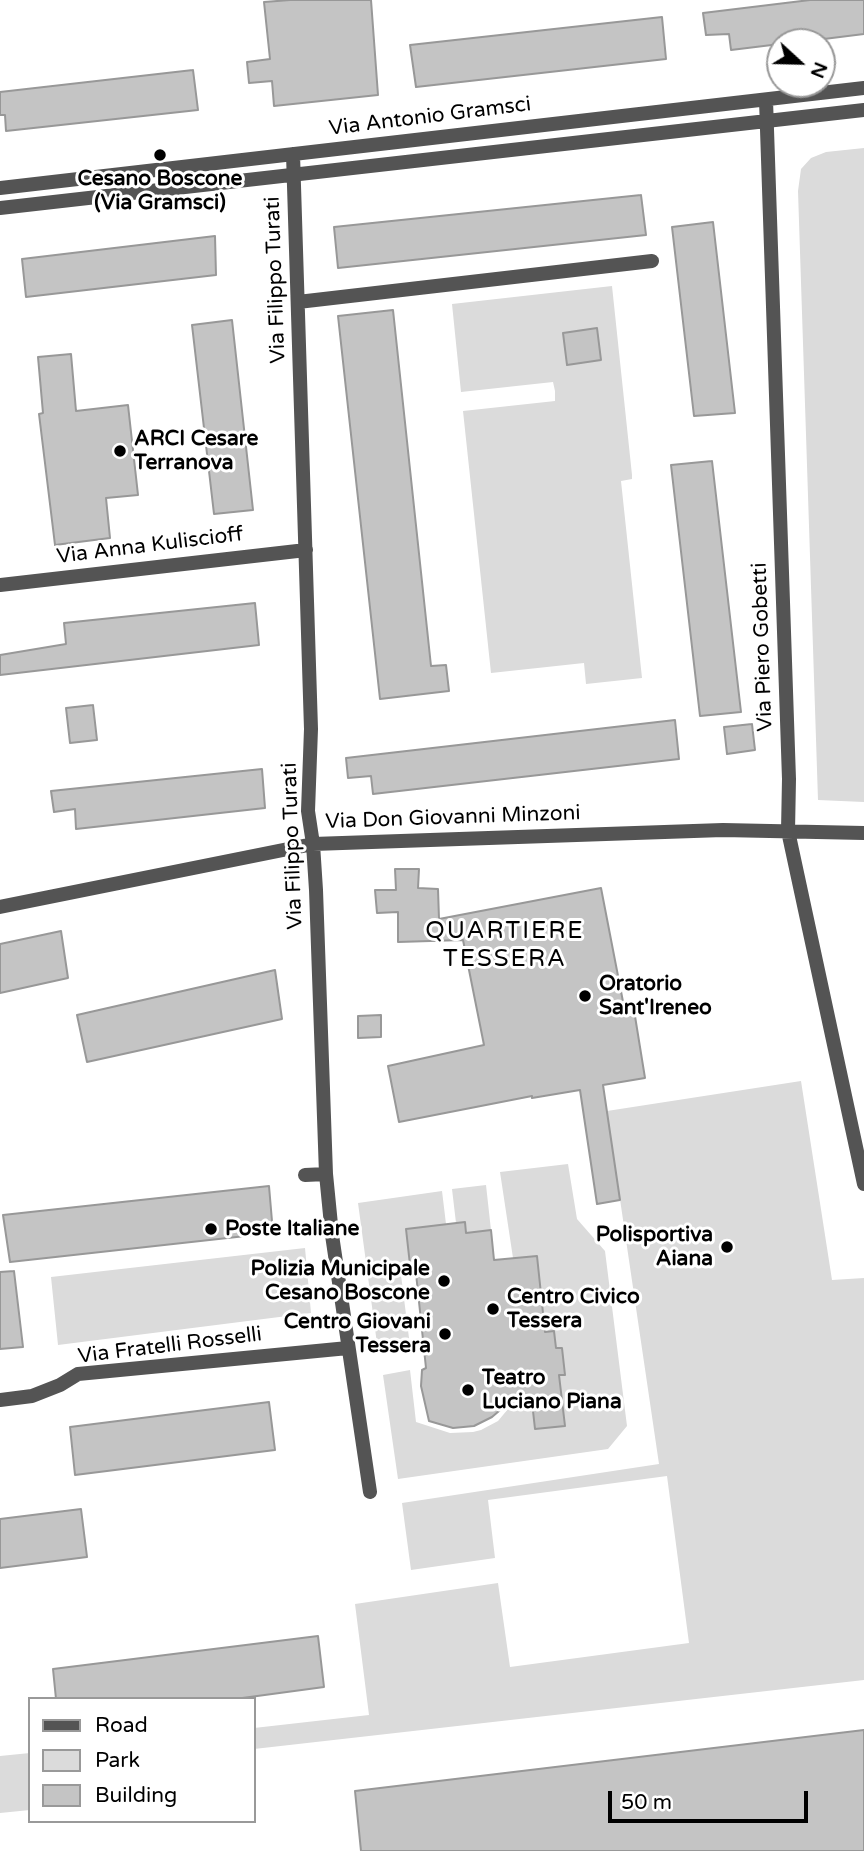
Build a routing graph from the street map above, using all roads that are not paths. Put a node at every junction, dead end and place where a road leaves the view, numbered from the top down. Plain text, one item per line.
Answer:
1 (864, 88) edge
2 (766, 100) junction
3 (864, 110) edge
4 (767, 121) junction
5 (293, 154) junction
6 (293, 176) junction
7 (0, 188) edge
8 (0, 208) edge
9 (652, 261) dead end
10 (298, 302) junction
11 (306, 550) junction
12 (0, 585) edge
13 (788, 831) junction
14 (864, 833) edge
15 (313, 844) junction
16 (0, 907) edge
17 (326, 1174) junction
18 (304, 1175) dead end
19 (864, 1184) edge
20 (348, 1348) junction
21 (0, 1400) edge
22 (370, 1492) dead end

1 - 2 street, Via Antonio Gramsci
2 - 4 street, Via Piero Gobetti
2 - 5 street, Via Antonio Gramsci
3 - 4 street, Via Antonio Gramsci
4 - 6 street, Via Antonio Gramsci
4 - 13 street, Via Piero Gobetti
5 - 6 street, Via Filippo Turati
5 - 7 street, Via Antonio Gramsci
6 - 8 street, Via Antonio Gramsci
6 - 10 street, Via Filippo Turati
9 - 10 street
10 - 11 street, Via Filippo Turati
11 - 12 street, Via Anna Kuliscioff
11 - 15 street, Via Filippo Turati
13 - 14 street, Via Don Giovanni Minzoni
13 - 15 street, Via Don Giovanni Minzoni
13 - 19 street, Via Piero Gobetti
15 - 16 street, Via Don Giovanni Minzoni
15 - 17 street, Via Filippo Turati
17 - 18 street
17 - 20 street, Via Filippo Turati
20 - 21 street, Via Fratelli Rosselli
20 - 22 street, Via Filippo Turati

